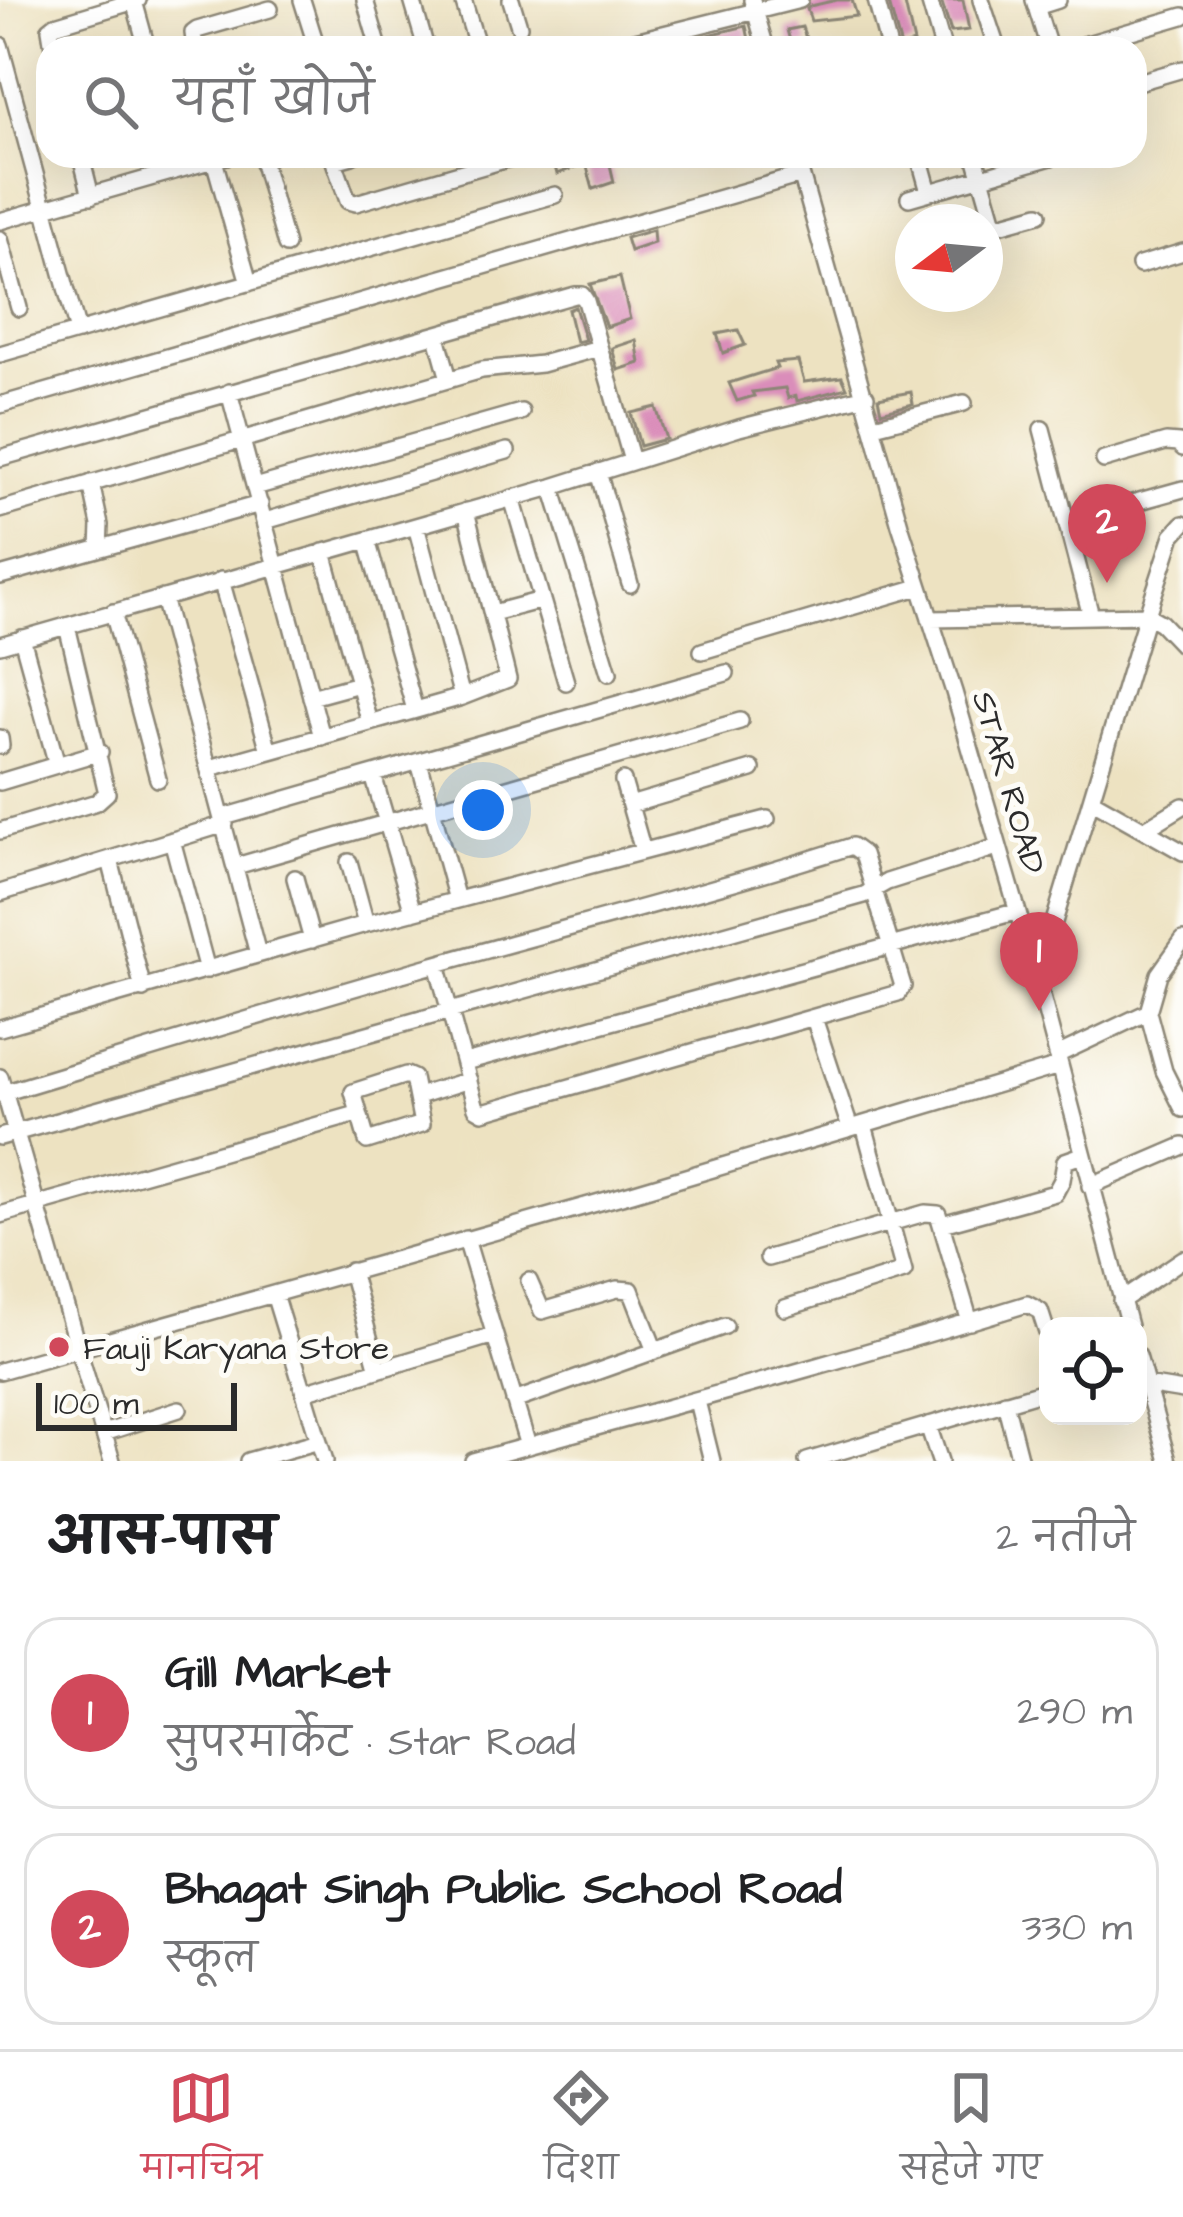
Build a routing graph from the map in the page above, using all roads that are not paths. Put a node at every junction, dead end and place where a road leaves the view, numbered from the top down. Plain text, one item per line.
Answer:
1 (302, 0) edge
2 (365, 0) edge
3 (412, 0) edge
4 (463, 0) edge
5 (511, 0) edge
6 (800, 0) edge
7 (876, 0) edge
8 (929, 0) edge
9 (981, 0) edge
10 (1058, 0) edge
11 (136, 1) edge
12 (1035, 3) edge
13 (754, 6) edge
14 (270, 8) dead end
15 (1183, 16) edge
16 (519, 26) dead end
17 (51, 36) edge
18 (144, 36) edge
19 (193, 36) edge
20 (313, 36) edge
21 (376, 36) edge
22 (422, 36) edge
23 (474, 36) edge
24 (652, 36) edge
25 (763, 36) edge
26 (886, 36) edge
27 (940, 36) edge
28 (993, 36) edge
29 (1045, 36) edge
30 (1114, 36) edge
31 (0, 45) edge
32 (1183, 68) edge
33 (1147, 79) edge
34 (84, 168) edge
35 (168, 168) edge
36 (225, 168) edge
37 (264, 168) edge
38 (336, 168) edge
39 (477, 168) edge
40 (799, 168) edge
41 (922, 168) edge
42 (979, 168) edge
43 (1013, 168) edge
44 (801, 175) junction
45 (982, 177) junction
46 (929, 192) junction
47 (555, 195) dead end
48 (92, 196) junction
49 (909, 198) dead end
50 (986, 204) edge
51 (43, 209) junction
52 (1039, 214) dead end
53 (0, 221) edge
54 (1003, 224) edge
55 (0, 239) edge
56 (286, 245) dead end
57 (1183, 252) edge
58 (1140, 265) dead end
59 (249, 283) junction
60 (19, 308) dead end
61 (78, 332) junction
62 (437, 335) junction
63 (599, 348) junction
64 (0, 354) edge
65 (448, 379) junction
66 (229, 392) junction
67 (866, 395) junction
68 (964, 404) dead end
69 (0, 405) edge
70 (521, 412) dead end
71 (874, 426) junction
72 (1042, 429) dead end
73 (242, 438) junction
74 (1183, 448) edge
75 (507, 451) dead end
76 (0, 458) edge
77 (1104, 460) dead end
78 (632, 461) junction
79 (598, 472) junction
80 (92, 483) junction
81 (255, 487) junction
82 (552, 487) junction
83 (1183, 489) edge
84 (512, 498) junction
85 (1118, 508) dead end
86 (0, 509) edge
87 (466, 511) junction
88 (263, 513) junction
89 (1183, 524) edge
90 (416, 526) junction
91 (367, 540) junction
92 (100, 548) junction
93 (322, 552) junction
94 (276, 565) junction
95 (0, 576) edge
96 (221, 580) junction
97 (629, 584) dead end
98 (919, 587) junction
99 (164, 598) junction
100 (542, 600) junction
101 (113, 612) junction
102 (494, 613) junction
103 (1147, 615) junction
104 (1091, 616) junction
105 (930, 619) junction
106 (67, 626) junction
107 (22, 638) junction
108 (0, 645) edge
109 (1183, 646) edge
110 (702, 651) dead end
111 (609, 673) dead end
112 (726, 673) dead end
113 (566, 682) dead end
114 (359, 684) junction
115 (311, 697) junction
116 (463, 697) junction
117 (415, 710) junction
118 (740, 721) dead end
119 (370, 723) junction
120 (322, 737) junction
121 (269, 751) junction
122 (100, 752) junction
123 (418, 762) junction
124 (57, 765) junction
125 (210, 768) junction
126 (752, 769) dead end
127 (373, 775) junction
128 (158, 779) dead end
129 (623, 781) dead end
130 (0, 782) edge
131 (1091, 800) junction
132 (630, 805) junction
133 (1183, 806) edge
134 (432, 809) junction
135 (766, 819) dead end
136 (224, 820) junction
137 (386, 822) junction
138 (1144, 830) junction
139 (0, 831) edge
140 (172, 840) junction
141 (997, 847) junction
142 (644, 851) junction
143 (1183, 851) edge
144 (110, 860) junction
145 (349, 862) dead end
146 (236, 866) junction
147 (295, 878) dead end
148 (874, 888) junction
149 (0, 893) edge
150 (457, 900) junction
151 (413, 912) junction
152 (1015, 912) junction
153 (365, 925) junction
154 (312, 940) junction
155 (1183, 940) edge
156 (891, 945) junction
157 (258, 955) junction
158 (437, 964) junction
159 (207, 970) junction
160 (1037, 978) junction
161 (143, 988) junction
162 (449, 1010) junction
163 (1148, 1012) junction
164 (814, 1018) junction
165 (0, 1028) edge
166 (1058, 1060) junction
167 (465, 1062) junction
168 (470, 1080) junction
169 (2, 1088) edge
170 (1178, 1089) edge
171 (418, 1096) junction
172 (1183, 1109) edge
173 (356, 1114) junction
174 (857, 1126) junction
175 (8, 1136) edge
176 (1183, 1146) edge
177 (1082, 1155) junction
178 (1090, 1186) junction
179 (37, 1204) junction
180 (0, 1215) edge
181 (892, 1223) junction
182 (942, 1224) junction
183 (466, 1239) junction
184 (767, 1258) dead end
185 (1183, 1259) edge
186 (351, 1271) junction
187 (530, 1281) dead end
188 (274, 1294) junction
189 (1121, 1301) junction
190 (785, 1308) dead end
191 (1042, 1317) edge
192 (1126, 1317) edge
193 (970, 1322) junction
194 (725, 1326) dead end
195 (494, 1335) junction
196 (78, 1349) junction
197 (655, 1351) junction
198 (378, 1370) junction
199 (0, 1371) edge
200 (1147, 1385) joint
201 (1183, 1391) edge
202 (304, 1392) junction
203 (1039, 1393) edge
204 (514, 1401) junction
205 (697, 1401) junction
206 (1005, 1402) junction
207 (179, 1409) dead end
208 (928, 1425) junction
209 (104, 1433) junction
210 (319, 1441) junction
211 (528, 1446) junction
212 (863, 1453) edge
213 (112, 1461) edge
214 (248, 1461) edge
215 (325, 1461) edge
216 (473, 1461) edge
217 (712, 1461) edge
218 (807, 1461) edge
219 (940, 1461) edge
220 (1020, 1461) edge
221 (1168, 1461) edge

1 - 20 street
2 - 21 street
3 - 22 street
4 - 23 street
5 - 16 street
6 - 13 street
7 - 26 street
8 - 27 street
9 - 28 street
10 - 12 street
11 - 17 street
11 - 18 street
12 - 29 street
13 - 24 street
13 - 25 street
14 - 19 street
15 - 30 street
31 - 51 street
32 - 33 street
34 - 48 street
35 - 48 street
36 - 59 street
37 - 56 street
38 - 39 street
40 - 44 street, STAR ROAD
41 - 46 street
42 - 45 street
43 - 45 street
44 - 67 street, STAR ROAD
44 - 69 street
45 - 46 street
45 - 50 street
46 - 49 street
47 - 59 street
48 - 51 street
51 - 53 street
51 - 61 street
52 - 54 street
55 - 60 street
57 - 58 street
59 - 61 street
61 - 64 street
62 - 63 street
62 - 65 street
62 - 66 street
63 - 65 street
63 - 78 street
65 - 73 street
66 - 73 street
66 - 76 street
67 - 71 street, STAR ROAD
67 - 78 street
68 - 71 street
70 - 81 street
71 - 98 street, STAR ROAD
72 - 104 street
73 - 80 street
73 - 81 street
74 - 77 street
75 - 88 street
78 - 79 street
79 - 82 street
79 - 97 street
80 - 86 street
80 - 92 street
81 - 88 street
82 - 84 street
82 - 111 street
83 - 85 street
84 - 87 street
84 - 100 street
87 - 90 street
87 - 102 street
88 - 92 street
88 - 94 street
89 - 103 street
90 - 91 street
90 - 116 street
91 - 93 street
91 - 117 street
92 - 95 street
93 - 94 street
93 - 114 street
94 - 96 street
94 - 115 street
96 - 99 street
96 - 121 street
98 - 105 street, STAR ROAD
98 - 110 street
99 - 101 street
99 - 125 street
100 - 102 street
100 - 113 street
101 - 106 street
101 - 128 street
102 - 116 street
103 - 104 street
103 - 109 street
103 - 131 street
104 - 105 street
105 - 141 street, STAR ROAD
106 - 107 street
106 - 122 street
107 - 108 street
107 - 124 street
112 - 123 street
114 - 115 street
114 - 119 street
115 - 120 street
116 - 117 street
117 - 119 street
118 - 134 street
119 - 120 street
120 - 121 street
121 - 125 street
122 - 124 street
122 - 139 street
123 - 127 street
123 - 134 street
124 - 130 street
125 - 136 street
126 - 132 street
127 - 136 street
127 - 137 street
129 - 132 street
131 - 138 street
131 - 160 street
132 - 142 street
133 - 138 street
134 - 137 street
134 - 150 street
135 - 142 street
136 - 140 street
136 - 146 street
137 - 146 street
137 - 151 street
138 - 143 street
140 - 144 street
140 - 159 street
141 - 148 street
141 - 152 street, STAR ROAD
142 - 150 street
144 - 149 street
144 - 161 street
145 - 153 street
146 - 157 street
147 - 154 street
148 - 156 street
148 - 158 street
148 - 162 street
150 - 151 street
151 - 153 street
152 - 156 street
152 - 160 street, STAR ROAD
153 - 154 street
154 - 157 street
155 - 163 street
156 - 164 street
156 - 167 street
157 - 159 street
158 - 162 street
158 - 169 street
159 - 161 street
160 - 166 street, STAR ROAD
161 - 165 street
162 - 167 street
162 - 175 street
163 - 166 street
163 - 170 street
164 - 168 street
164 - 174 street
166 - 174 street
166 - 177 street, STAR ROAD
167 - 168 street
168 - 171 street
169 - 175 street
170 - 172 street
171 - 173 street
171 - 173 street
173 - 179 street
174 - 181 street
174 - 183 street
175 - 179 street
176 - 178 street
177 - 178 street, STAR ROAD
177 - 182 street
178 - 189 street, STAR ROAD
179 - 180 street
179 - 196 street
181 - 182 street
181 - 184 street
181 - 190 street
182 - 193 street
183 - 186 street
183 - 195 street
185 - 189 street
186 - 188 street
186 - 198 street
187 - 197 street
188 - 196 street
188 - 202 street
189 - 192 street, STAR ROAD
191 - 193 street
193 - 205 street
194 - 197 street
195 - 198 street
195 - 204 street
196 - 199 street
196 - 209 street
197 - 204 street
198 - 202 street
200 - 201 street
200 - 221 street
202 - 210 street
203 - 206 street
204 - 211 street
205 - 211 street
205 - 217 street
206 - 208 street
206 - 220 street
207 - 209 street
208 - 212 street
208 - 219 street
209 - 213 street
210 - 214 street
210 - 215 street
211 - 216 street
212 - 218 street

